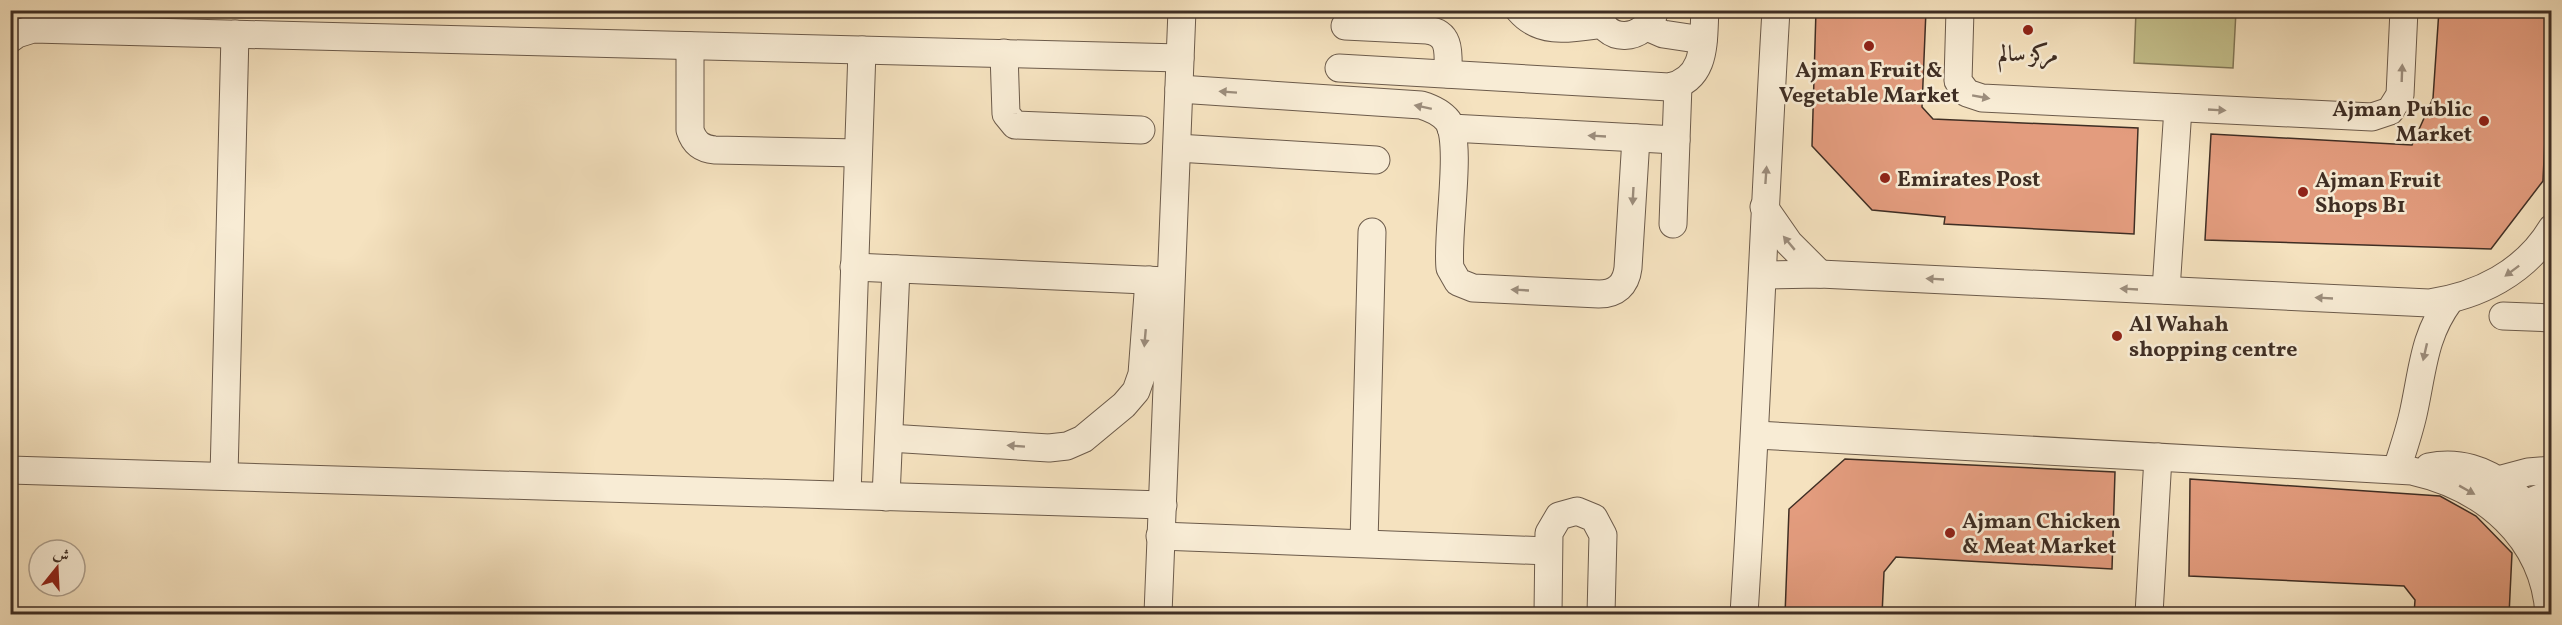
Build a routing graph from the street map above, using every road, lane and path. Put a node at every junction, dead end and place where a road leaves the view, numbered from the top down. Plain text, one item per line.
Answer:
1 (1182, 10) edge
2 (1519, 10) edge
3 (1705, 10) edge
4 (1776, 10) edge
5 (1960, 10) edge
6 (2404, 10) edge
7 (1600, 17) edge
8 (1651, 19) edge
9 (1345, 26) dead end
10 (235, 34) junction
11 (10, 39) edge
12 (1703, 40) junction
13 (690, 46) junction
14 (862, 50) junction
15 (1004, 54) junction
16 (1180, 58) junction
17 (1339, 68) dead end
18 (1448, 74) junction
19 (1678, 85) junction
20 (1179, 89) junction
21 (2178, 108) junction
22 (1451, 128) junction
23 (1141, 130) dead end
24 (1636, 138) junction
25 (1676, 140) junction
26 (1177, 148) junction
27 (858, 153) junction
28 (1376, 160) dead end
29 (1764, 207) junction
30 (1673, 224) dead end
31 (2552, 228) edge
32 (1372, 232) dead end
33 (854, 267) junction
34 (896, 269) junction
35 (1820, 274) junction
36 (1763, 275) junction
37 (1160, 280) junction
38 (2166, 290) junction
39 (2451, 300) junction
40 (2503, 316) dead end
41 (2552, 318) edge
42 (1756, 435) junction
43 (889, 438) junction
44 (2158, 457) junction
45 (10, 470) edge
46 (2404, 470) junction
47 (2552, 470) edge
48 (224, 476) junction
49 (2498, 480) junction
50 (2552, 493) edge
51 (847, 495) junction
52 (886, 497) junction
53 (1162, 505) junction
54 (2518, 514) junction
55 (1160, 536) junction
56 (1364, 543) junction
57 (1548, 551) junction
58 (2552, 559) edge
59 (1158, 615) edge
60 (1548, 615) edge
61 (1602, 615) edge
62 (1744, 615) edge
63 (2149, 615) edge
64 (2549, 615) edge

1 - 16 street
2 - 7 street
3 - 12 street
29 -> 4 street
5 -> 21 street
21 -> 6 street
7 - 8 street
8 - 12 street
9 - 18 street
10 - 11 street
10 - 13 street
10 - 48 street
12 - 19 street
13 - 14 street
13 - 27 street
14 - 15 street
14 - 27 street
15 - 16 street
15 - 23 street
16 - 20 street
17 - 18 street
18 - 19 street
19 - 25 street
22 -> 20 street
20 - 26 street
21 - 38 street
24 -> 22 street
24 -> 22 street
24 - 25 street
25 - 30 street
26 - 28 street
26 - 37 street
27 - 33 street
35 -> 29 street
29 - 36 street
31 -> 39 street
32 - 56 street
33 - 34 street
33 - 51 street
34 - 37 street
34 - 43 street
35 - 36 street
38 -> 35 street
36 - 42 street
37 -> 43 street
37 - 53 street
39 -> 38 street
39 -> 46 street
40 - 41 street
42 - 44 street
42 - 62 street
43 - 52 street
44 - 46 street
44 - 63 street
45 - 48 street
46 - 49 street
46 -> 54 street
47 - 49 street
48 - 51 street
49 - 54 street
50 - 54 street
51 - 52 street
52 - 53 street
53 - 55 street
54 - 58 street
54 - 64 street
55 - 56 street
55 - 59 street
56 - 57 street
57 - 60 street
57 - 61 street

